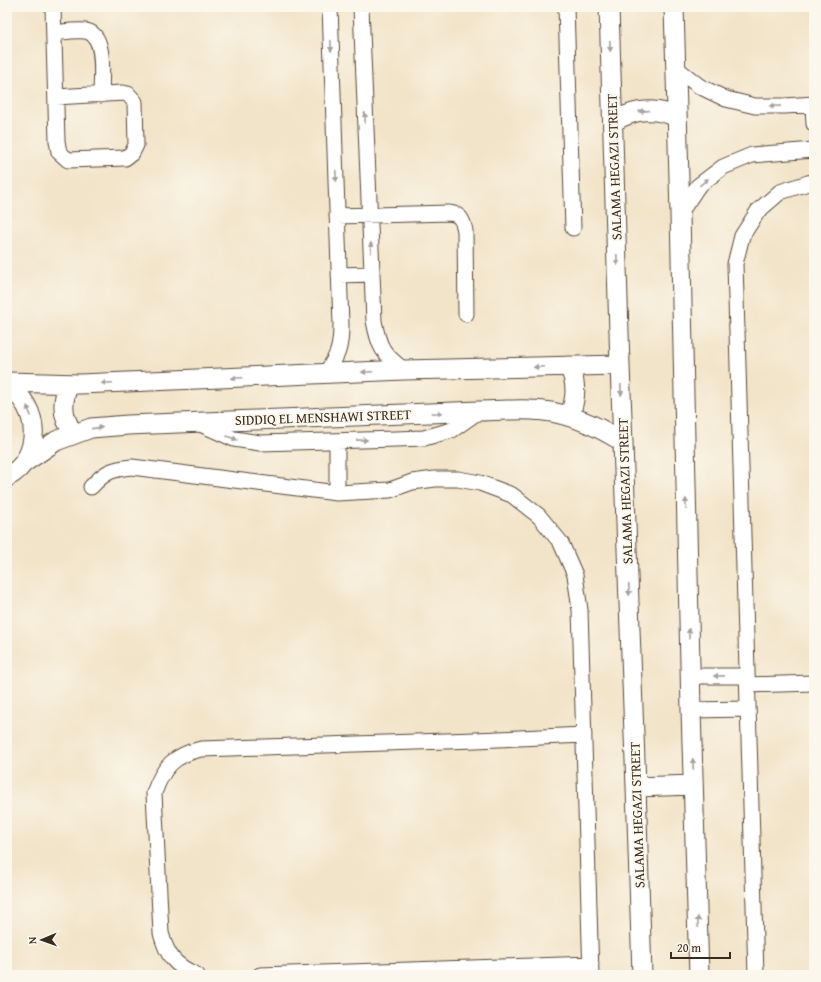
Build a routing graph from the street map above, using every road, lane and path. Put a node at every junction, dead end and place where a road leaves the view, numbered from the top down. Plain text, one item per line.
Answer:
1 (53, 7) edge
2 (330, 7) edge
3 (361, 7) edge
4 (566, 7) edge
5 (609, 7) edge
6 (674, 7) edge
7 (54, 33) junction
8 (676, 68) junction
9 (101, 95) junction
10 (56, 97) junction
11 (814, 104) edge
12 (677, 117) junction
13 (613, 122) junction
14 (814, 124) edge
15 (814, 150) edge
16 (814, 182) edge
17 (680, 213) junction
18 (369, 215) junction
19 (337, 216) junction
20 (573, 228) dead end
21 (372, 274) junction
22 (339, 275) junction
23 (466, 314) dead end
24 (620, 365) junction
25 (569, 366) junction
26 (404, 370) junction
27 (325, 374) junction
28 (7, 382) edge
29 (69, 384) junction
30 (7, 386) edge
31 (479, 411) junction
32 (569, 416) junction
33 (197, 422) junction
34 (74, 434) junction
35 (337, 440) junction
36 (623, 442) junction
37 (13, 474) edge
38 (91, 487) dead end
39 (337, 493) junction
40 (690, 676) junction
41 (748, 680) junction
42 (814, 683) edge
43 (748, 709) junction
44 (691, 710) junction
45 (584, 735) junction
46 (694, 785) junction
47 (636, 786) junction
48 (591, 969) edge
49 (197, 975) edge
50 (260, 975) edge
51 (642, 975) edge
52 (699, 975) edge
53 (756, 975) edge

1 - 7 street
2 -> 19 street
18 -> 3 street
4 - 20 street
5 -> 13 street, SALAMA HEGAZI STREET
6 - 8 street
7 - 9 street
7 - 10 street
11 -> 8 street
8 - 12 street
9 - 10 street
9 - 10 street
11 - 14 street
12 -> 13 street
12 - 17 street
13 -> 24 street, SALAMA HEGAZI STREET
17 -> 15 street
16 - 41 street
40 -> 17 street
18 - 19 street
21 -> 18 street
18 - 23 street
19 - 22 street
21 - 22 street
21 - 26 street
22 - 27 street
24 - 25 street
24 -> 36 street, SALAMA HEGAZI STREET
25 -> 26 street
25 - 32 street
26 -> 27 street
27 -> 29 street
28 - 29 street
29 - 34 street
37 -> 30 street
31 - 32 street, SIDDIQ EL MENSHAWI STREET
33 -> 31 street, SIDDIQ EL MENSHAWI STREET
35 -> 31 street
32 - 36 street, SIDDIQ EL MENSHAWI STREET
34 -> 33 street, SIDDIQ EL MENSHAWI STREET
33 -> 35 street
34 - 37 street, SIDDIQ EL MENSHAWI STREET
35 - 39 street
36 -> 47 street, SALAMA HEGAZI STREET
38 - 39 street
39 - 45 street
41 -> 40 street
40 - 44 street
41 - 42 street
41 - 43 street
43 - 44 street
43 - 53 street
46 -> 44 street
45 - 48 street
45 - 49 street
46 - 47 street
52 -> 46 street
47 - 51 street, SALAMA HEGAZI STREET
48 - 50 street

